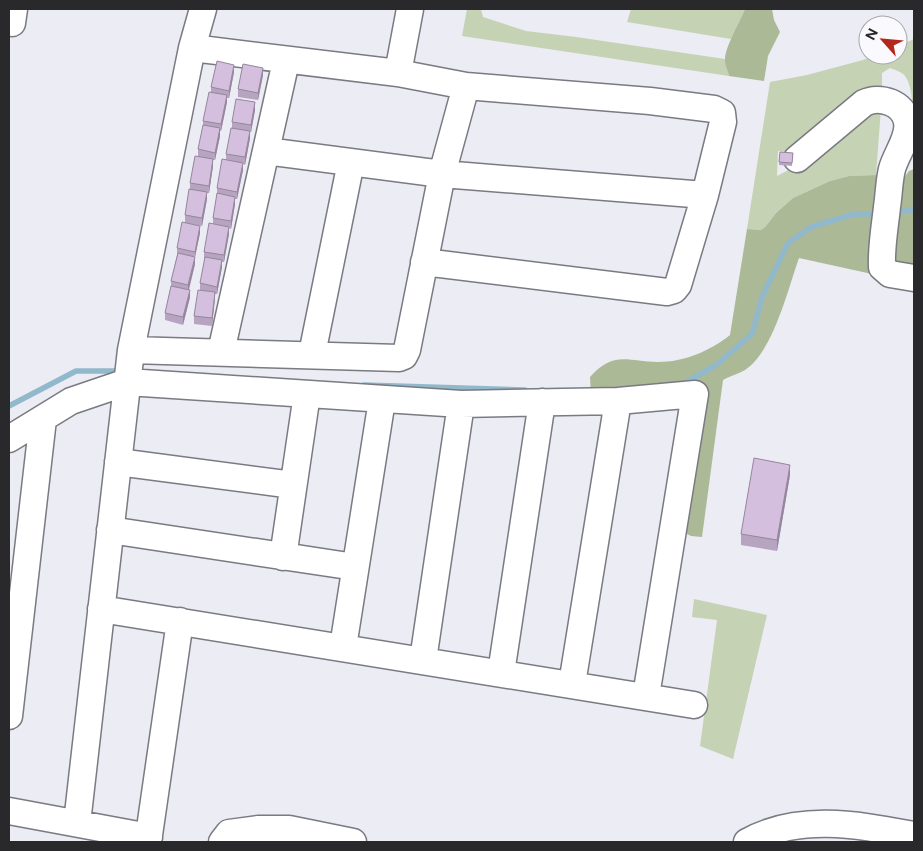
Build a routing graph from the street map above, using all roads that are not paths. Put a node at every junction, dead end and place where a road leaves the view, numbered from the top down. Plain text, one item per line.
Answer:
1 (203, 9) edge
2 (410, 9) edge
3 (192, 48) junction
4 (286, 61) junction
5 (398, 73) junction
6 (466, 86) junction
7 (266, 150) junction
8 (797, 159) dead end
9 (351, 162) junction
10 (442, 174) junction
11 (706, 195) junction
12 (424, 262) junction
13 (914, 278) edge
14 (221, 352) junction
15 (312, 354) junction
16 (129, 366) junction
17 (308, 394) junction
18 (382, 400) junction
19 (618, 400) junction
20 (542, 402) junction
21 (461, 404) junction
22 (43, 418) junction
23 (9, 439) edge
24 (118, 462) junction
25 (293, 485) junction
26 (110, 530) junction
27 (283, 557) junction
28 (355, 568) junction
29 (101, 609) junction
30 (180, 621) junction
31 (342, 647) junction
32 (423, 660) junction
33 (501, 673) junction
34 (572, 684) junction
35 (646, 696) junction
36 (694, 705) dead end
37 (9, 716) edge
38 (9, 811) edge
39 (78, 823) junction
40 (914, 835) edge
41 (148, 839) edge
42 (222, 842) edge
43 (353, 842) edge
44 (747, 842) edge

1 - 3 street
2 - 5 street
3 - 4 street
3 - 16 street
4 - 5 street
4 - 7 street
5 - 6 street
6 - 10 street
6 - 11 street
7 - 9 street
7 - 14 street
8 - 13 street
9 - 10 street
9 - 15 street
10 - 11 street
10 - 12 street
11 - 12 street
12 - 15 street
14 - 15 street
14 - 16 street
16 - 17 street
16 - 22 street
16 - 24 street
17 - 18 street
17 - 25 street
18 - 21 street
18 - 28 street
19 - 20 street
19 - 34 street
19 - 35 street
20 - 21 street
20 - 33 street
21 - 32 street
22 - 23 street
22 - 37 street
24 - 25 street
24 - 26 street
25 - 27 street
26 - 27 street
26 - 29 street
27 - 28 street
28 - 31 street
29 - 30 street
29 - 39 street
30 - 31 street
30 - 41 street
31 - 32 street
32 - 33 street
33 - 34 street
34 - 35 street
35 - 36 street
38 - 39 street
39 - 41 street
40 - 44 street
42 - 43 street

